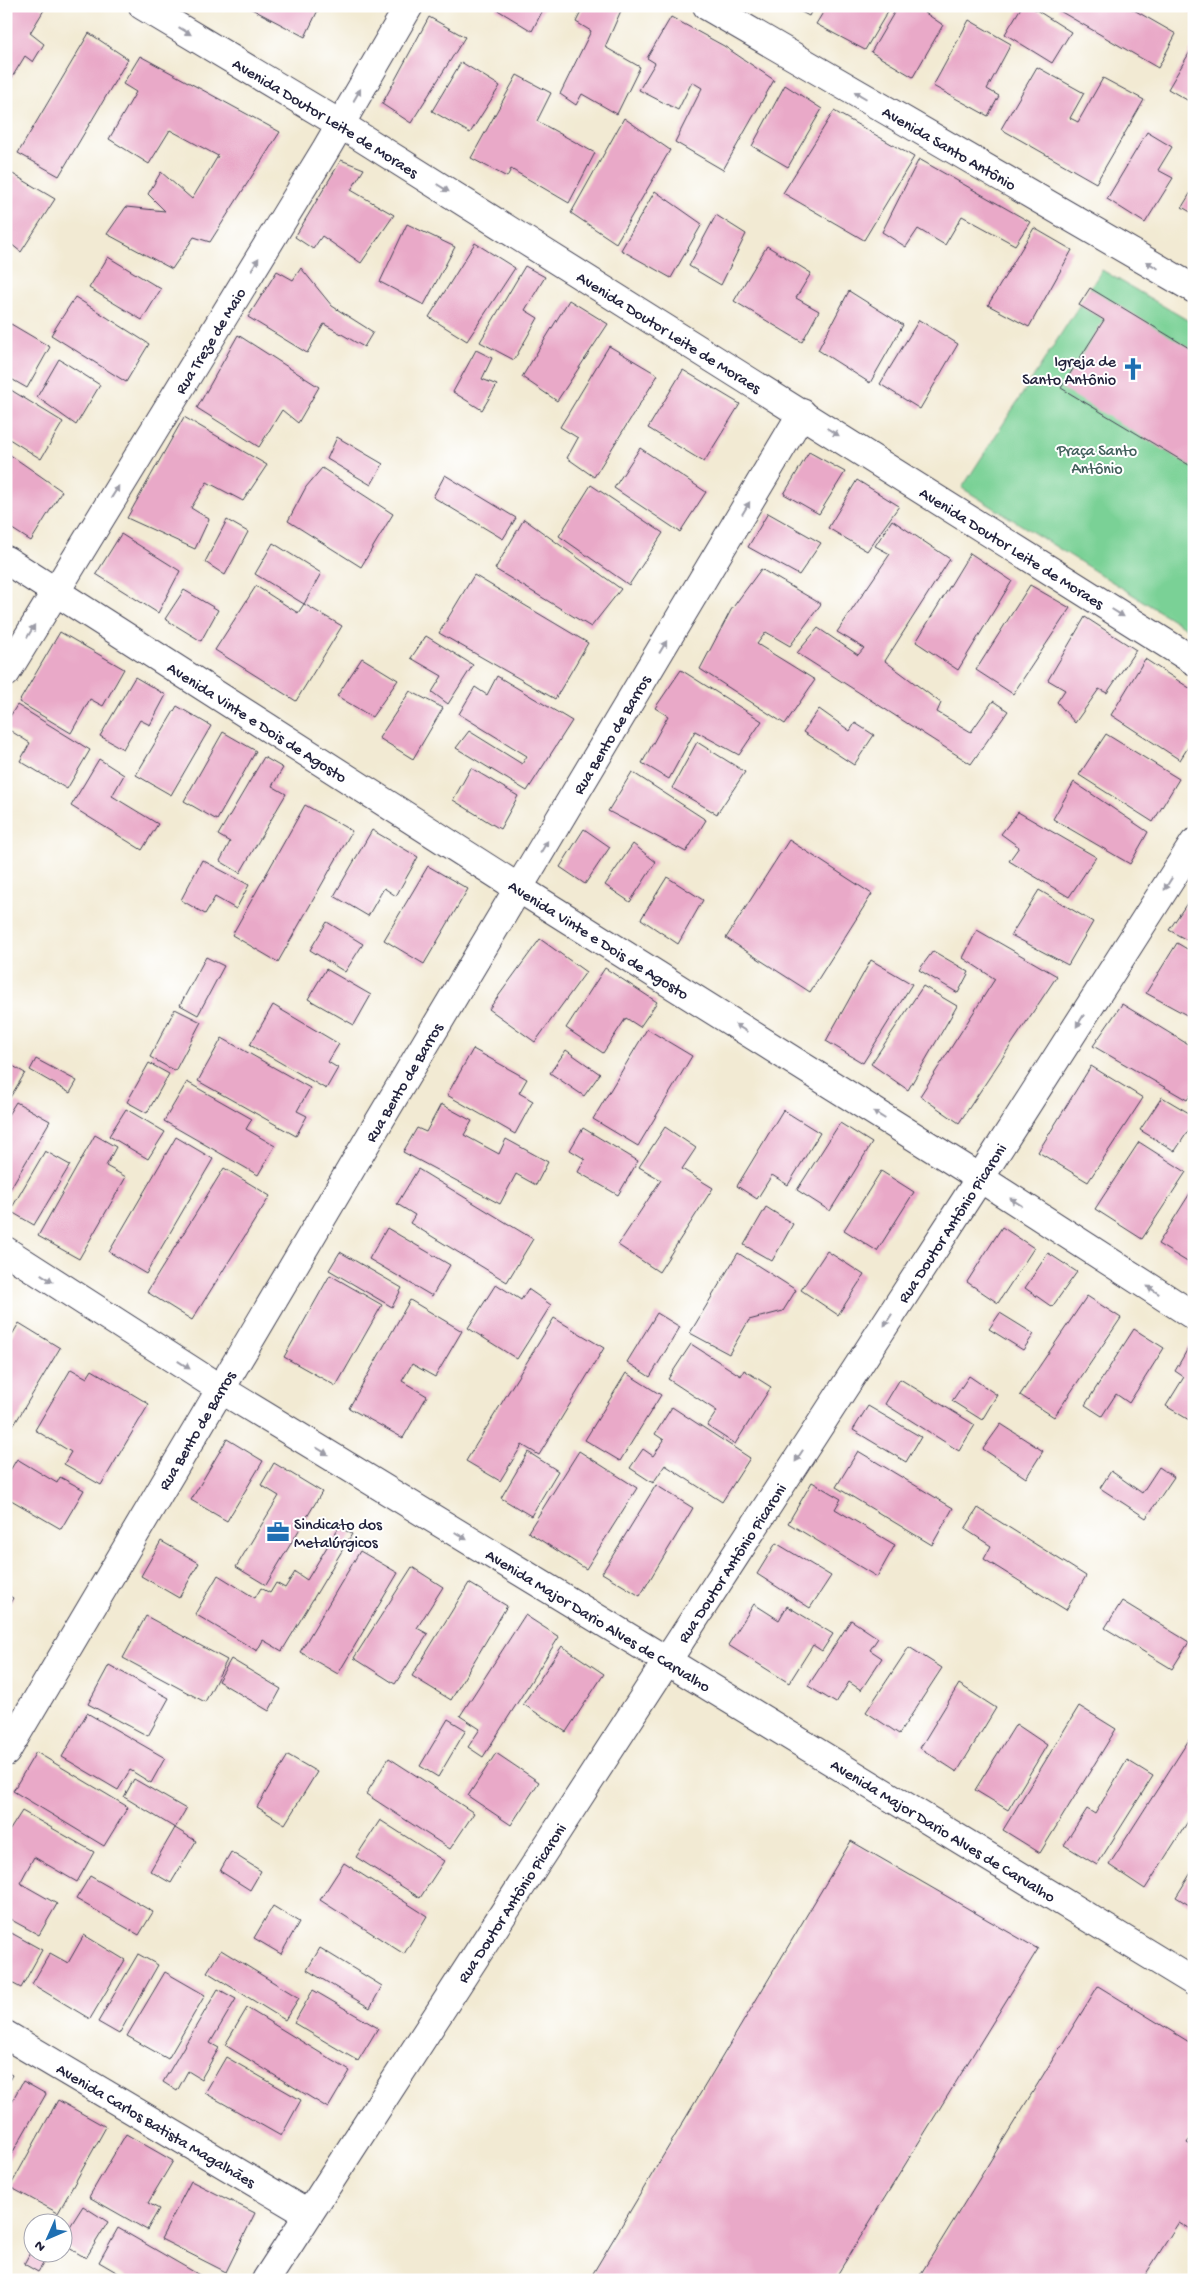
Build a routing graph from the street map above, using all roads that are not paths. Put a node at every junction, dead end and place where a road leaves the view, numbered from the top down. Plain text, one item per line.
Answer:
1 (143, 6) edge
2 (409, 6) edge
3 (706, 6) edge
4 (340, 124) junction
5 (1194, 290) edge
6 (802, 413) junction
7 (6, 560) edge
8 (55, 591) junction
9 (1194, 661) edge
10 (6, 673) edge
11 (1194, 843) edge
12 (520, 889) junction
13 (980, 1178) junction
14 (6, 1252) edge
15 (1194, 1316) edge
16 (219, 1388) junction
17 (666, 1661) junction
18 (6, 1752) edge
19 (1194, 1982) edge
20 (6, 2035) edge
21 (308, 2214) junction
22 (266, 2280) edge

1 -> 4 street, Avenida Doutor Leite de Moraes
4 -> 2 street, Rua Treze de Maio
5 -> 3 street, Avenida Santo Antônio
4 -> 6 street, Avenida Doutor Leite de Moraes
8 -> 4 street, Rua Treze de Maio
6 -> 9 street, Avenida Doutor Leite de Moraes
12 -> 6 street, Rua Bento de Barros
7 - 8 street, Avenida Vinte e Dois de Agosto
10 -> 8 street, Rua Treze de Maio
8 - 12 street, Avenida Vinte e Dois de Agosto
11 -> 13 street, Rua Doutor Antônio Picaroni
13 -> 12 street, Avenida Vinte e Dois de Agosto
12 - 16 street, Rua Bento de Barros
15 -> 13 street, Avenida Vinte e Dois de Agosto
13 -> 17 street, Rua Doutor Antônio Picaroni
14 -> 16 street, Avenida Major Dario Alves de Carvalho
16 -> 17 street, Avenida Major Dario Alves de Carvalho
16 - 18 street, Rua Bento de Barros
17 - 19 street, Avenida Major Dario Alves de Carvalho
17 - 21 street, Rua Doutor Antônio Picaroni
20 - 21 street, Avenida Carlos Batista Magalhães
21 - 22 street, Rua Doutor Antônio Picaroni

